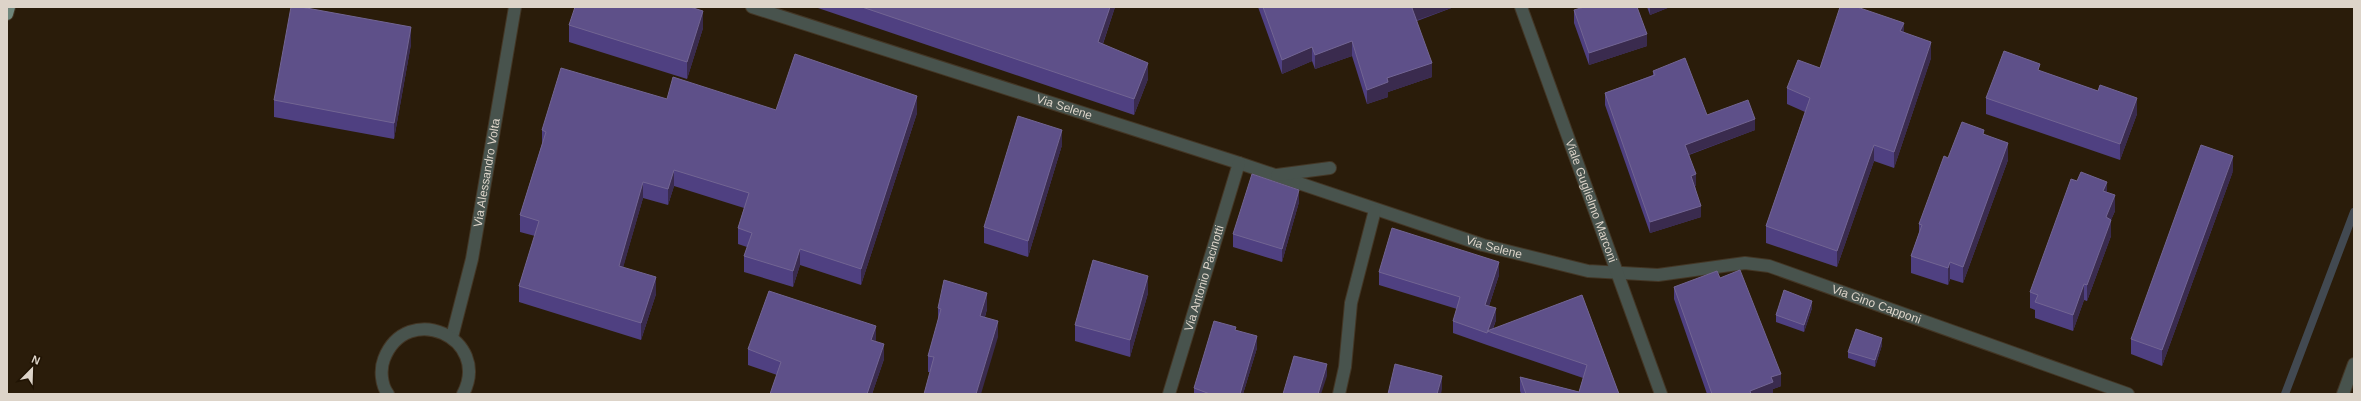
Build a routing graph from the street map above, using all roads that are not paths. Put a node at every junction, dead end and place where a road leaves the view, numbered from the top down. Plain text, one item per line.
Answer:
1 (9, 7) edge
2 (515, 7) edge
3 (752, 7) edge
4 (1521, 7) edge
5 (7, 14) edge
6 (1239, 163) junction
7 (1330, 168) dead end
8 (1274, 175) junction
9 (1374, 210) junction
10 (1617, 273) junction
11 (452, 337) junction
12 (2354, 364) edge
13 (388, 394) edge
14 (463, 394) edge
15 (1170, 394) edge
16 (1339, 394) edge
17 (1661, 394) edge
18 (2128, 394) edge
19 (2343, 394) edge

1 - 5 main road
2 - 11 street, Via Alessandro Volta
3 - 6 street, Via Selene
4 - 10 street, Viale Guglielmo Marconi
6 - 8 street, Via Selene
6 - 15 street, Via Antonio Pacinotti
7 - 8 street
8 - 9 street, Via Selene
9 - 10 street, Via Selene
9 - 16 street
10 - 17 street, Viale Guglielmo Marconi
10 - 18 street, Via Gino Capponi
11 - 13 street
11 - 14 street
12 - 19 street

